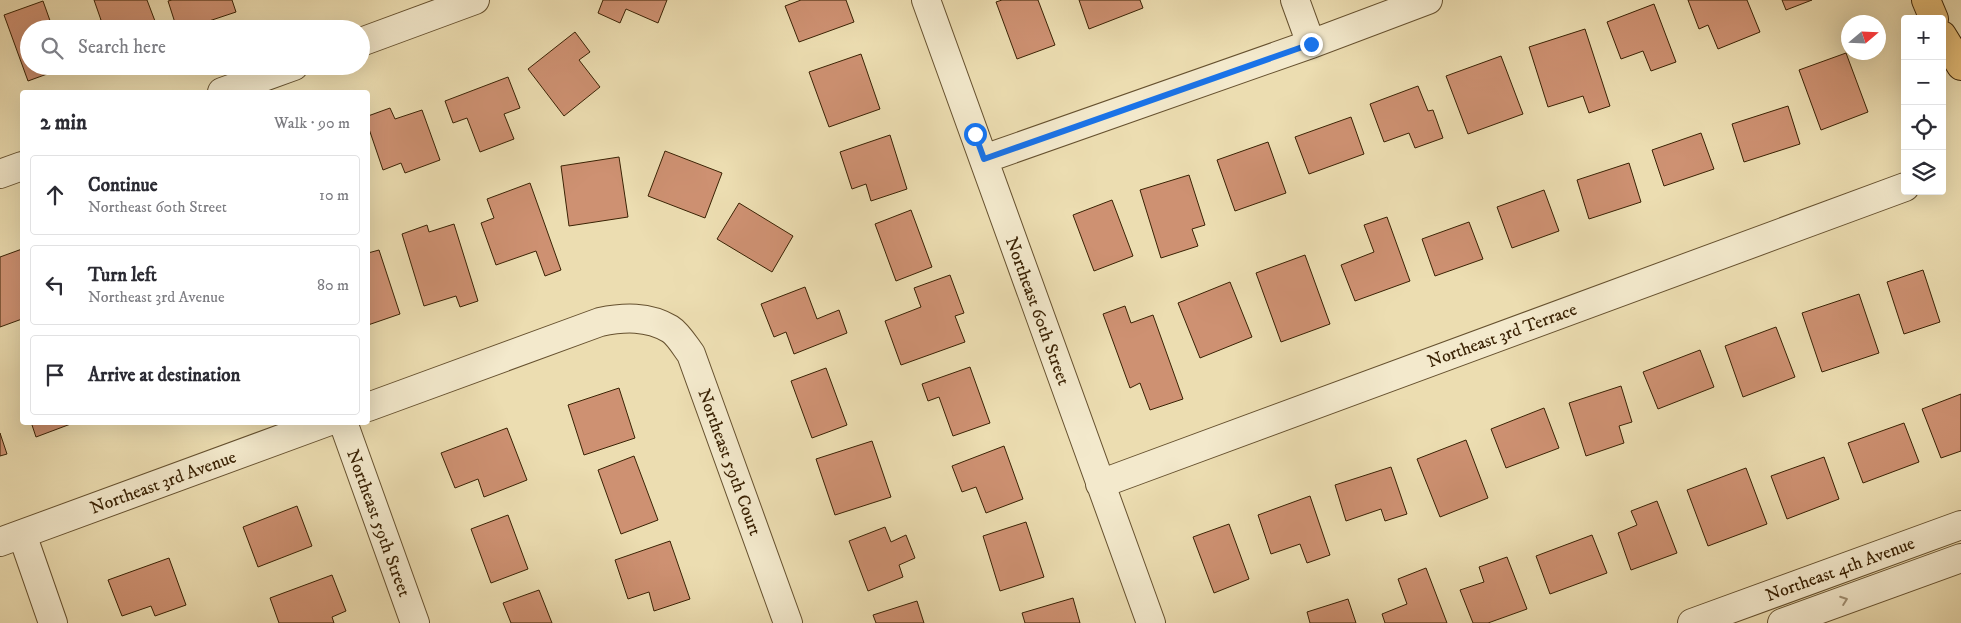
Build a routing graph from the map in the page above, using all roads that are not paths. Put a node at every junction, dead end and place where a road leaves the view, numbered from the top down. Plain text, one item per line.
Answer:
1 (474, 0) edge
2 (926, 0) edge
3 (1295, 0) edge
4 (1428, 0) edge
5 (1926, 0) edge
6 (1932, 15) edge
7 (370, 39) edge
8 (1946, 42) edge
9 (1311, 44) junction
10 (1961, 66) edge
11 (269, 75) edge
12 (228, 90) edge
13 (984, 159) junction
14 (20, 167) edge
15 (0, 174) edge
16 (1901, 188) edge
17 (370, 406) edge
18 (319, 425) edge
19 (344, 425) edge
20 (1100, 484) junction
21 (1961, 525) edge
22 (11, 538) edge
23 (1961, 558) edge
24 (53, 623) edge
25 (416, 623) edge
26 (788, 623) edge
27 (1151, 623) edge
28 (1692, 623) edge
29 (1782, 623) edge

1 - 7 street
2 - 13 street, Northeast 60th Street
3 - 9 street
4 - 9 street
5 - 6 highway
8 - 10 highway
9 - 13 street
11 - 12 street
13 - 20 street, Northeast 60th Street
14 - 15 street
16 - 20 street, Northeast 3rd Terrace
17 - 26 street, Northeast 59th Court
18 - 22 street, Northeast 3rd Avenue
19 - 25 street, Northeast 59th Street
20 - 27 street, Northeast 60th Street
21 - 28 street, Northeast 4th Avenue
22 - 24 street
29 -> 23 street, Northeast 4th Avenue

